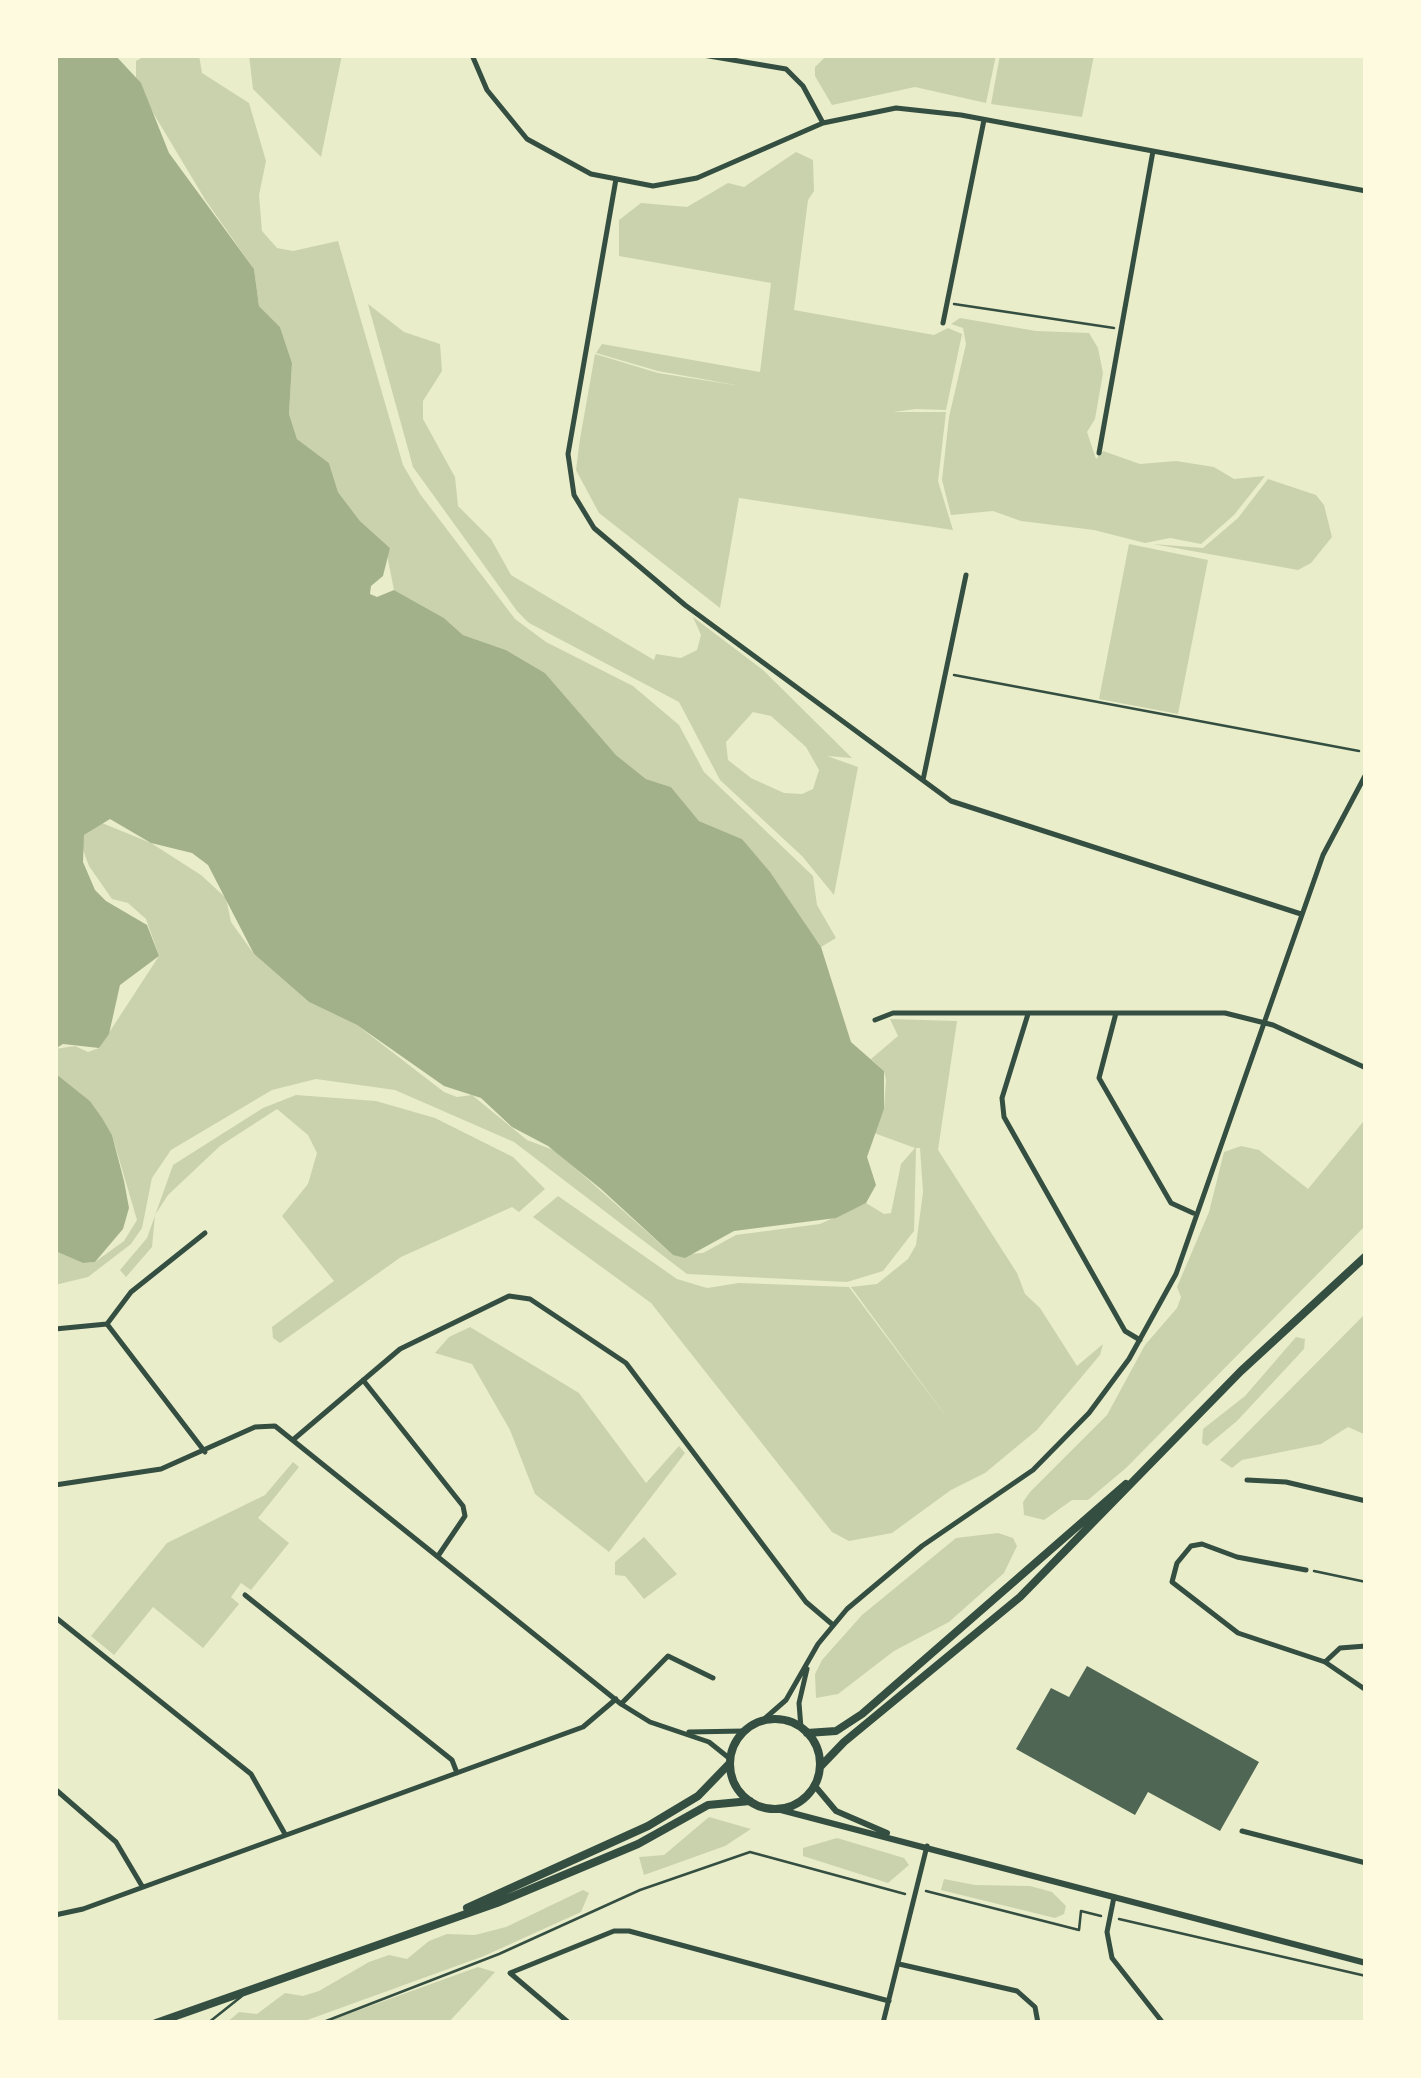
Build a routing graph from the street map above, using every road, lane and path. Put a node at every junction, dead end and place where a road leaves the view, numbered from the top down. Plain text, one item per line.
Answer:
1 (472, 55) edge
2 (704, 55) edge
3 (984, 120) junction
4 (823, 123) junction
5 (1152, 151) junction
6 (616, 179) junction
7 (1366, 191) edge
8 (947, 303) junction
9 (942, 323) dead end
10 (1120, 329) junction
11 (1099, 452) dead end
12 (966, 575) dead end
13 (948, 674) junction
14 (1359, 751) dead end
15 (1366, 774) edge
16 (924, 780) junction
17 (1301, 914) junction
18 (1116, 1013) junction
19 (1028, 1014) junction
20 (876, 1020) dead end
21 (1262, 1022) junction
22 (1366, 1068) edge
23 (1194, 1213) junction
24 (205, 1233) dead end
25 (1366, 1256) edge
26 (108, 1324) junction
27 (55, 1329) edge
28 (1140, 1340) junction
29 (363, 1380) junction
30 (294, 1439) junction
31 (206, 1452) junction
32 (1135, 1478) junction
33 (1247, 1480) dead end
34 (55, 1486) edge
35 (1366, 1501) edge
36 (438, 1556) junction
37 (1306, 1570) joint
38 (1366, 1582) edge
39 (245, 1594) dead end
40 (55, 1617) edge
41 (833, 1625) junction
42 (1366, 1646) edge
43 (1325, 1662) junction
44 (807, 1666) junction
45 (713, 1678) dead end
46 (1366, 1690) edge
47 (618, 1702) junction
48 (762, 1721) junction
49 (744, 1731) junction
50 (804, 1731) junction
51 (686, 1732) junction
52 (730, 1761) junction
53 (820, 1767) junction
54 (457, 1773) junction
55 (815, 1786) junction
56 (55, 1789) edge
57 (750, 1801) junction
58 (777, 1810) junction
59 (1242, 1831) dead end
60 (285, 1834) junction
61 (902, 1840) junction
62 (927, 1846) junction
63 (1366, 1864) edge
64 (142, 1886) junction
65 (916, 1892) junction
66 (1114, 1897) junction
67 (459, 1913) junction
68 (55, 1915) edge
69 (1109, 1918) junction
70 (1366, 1963) edge
71 (899, 1964) junction
72 (1366, 1976) edge
73 (247, 1989) junction
74 (889, 2001) junction
75 (156, 2023) edge
76 (208, 2023) edge
77 (321, 2023) edge
78 (570, 2023) edge
79 (884, 2023) edge
80 (1038, 2023) edge
81 (1163, 2023) edge

1 - 6 street
2 - 4 street
3 - 4 street
3 - 5 street
3 - 8 street
4 - 6 street
5 - 7 street
5 - 10 street
6 - 16 street
8 - 9 street
8 - 10 path
10 - 11 street
12 - 13 street
13 - 14 path
13 - 16 street
15 - 17 street
16 - 17 street
17 - 21 street
18 - 19 street
18 - 21 street
18 - 23 street
19 - 20 street
19 - 28 street
21 - 22 street
21 - 23 street
23 - 28 street
24 - 26 street
25 - 32 main road
26 - 27 street
26 - 31 street
28 - 41 street
29 - 30 street
29 - 36 street
29 - 41 street
30 - 31 street
30 - 36 street
31 - 34 street
32 - 50 main road
32 - 53 main road
33 - 35 street
36 - 47 street
37 - 38 path
37 - 43 street
39 - 54 street
40 - 60 street
41 - 44 street
42 - 43 street
43 - 46 street
44 - 48 street
44 - 50 street
45 - 47 street
47 - 51 street
47 - 54 street
48 - 49 main road
48 - 50 main road
49 - 51 street
49 - 52 main road
50 - 53 main road
51 - 52 street
52 - 57 main road
52 - 67 main road
53 - 55 main road
54 - 60 street
55 - 58 main road
55 - 61 street
56 - 64 street
57 - 58 main road
57 - 67 main road
58 - 61 street
59 - 63 street
60 - 64 street
61 - 62 street
62 - 65 street
62 - 66 street
64 - 68 street
65 - 69 path
65 - 71 street
65 - 77 path
66 - 69 street
66 - 70 street
67 - 73 main road
69 - 72 path
69 - 81 street
71 - 74 street
71 - 80 street
73 - 75 main road
73 - 76 lane
74 - 78 street
74 - 79 street

